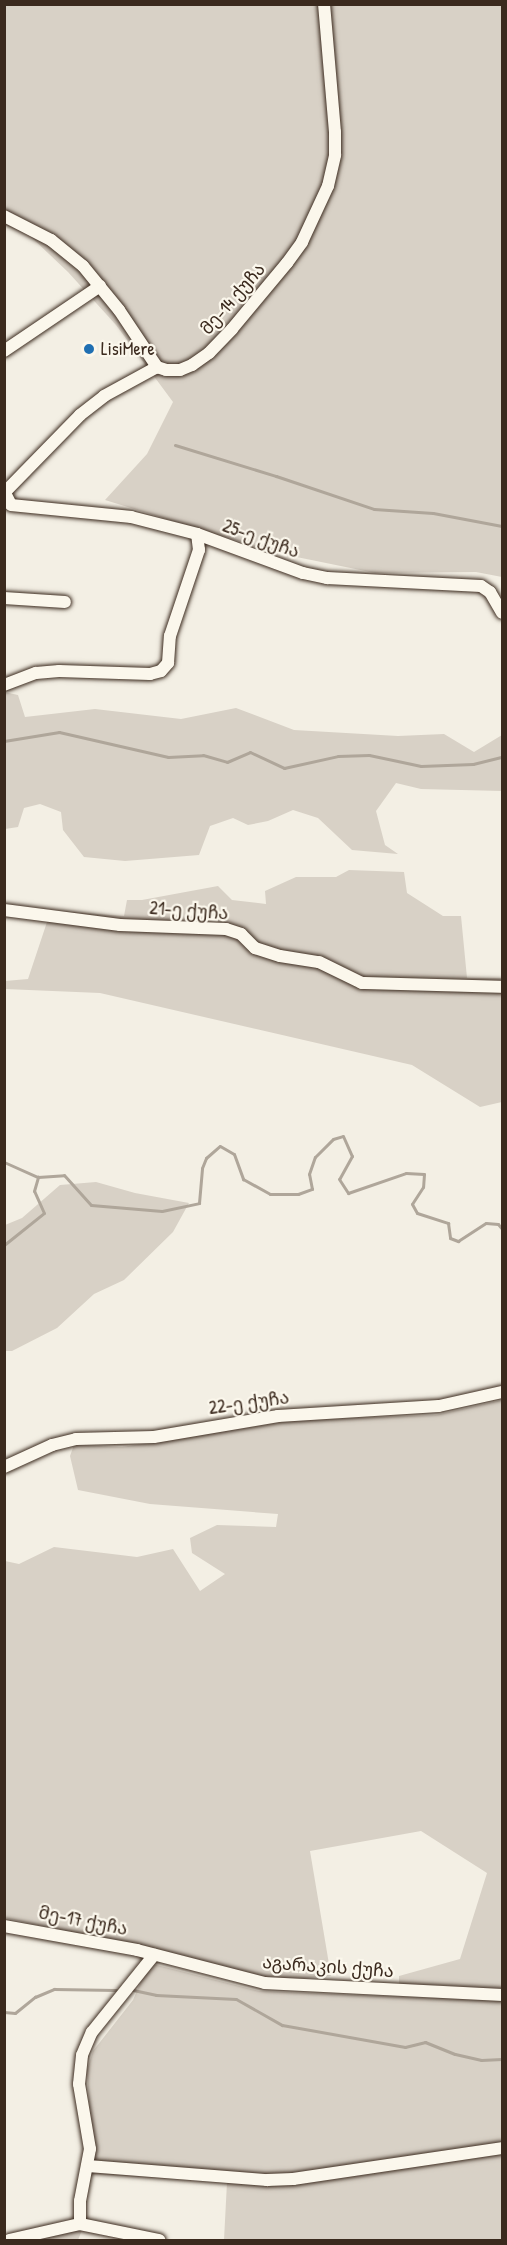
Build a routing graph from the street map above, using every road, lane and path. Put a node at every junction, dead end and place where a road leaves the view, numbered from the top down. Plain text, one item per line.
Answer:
1 (324, 4) edge
2 (4, 216) edge
3 (100, 286) junction
4 (4, 351) edge
5 (158, 367) junction
6 (4, 492) edge
7 (197, 534) junction
8 (4, 598) edge
9 (65, 602) dead end
10 (502, 613) edge
11 (4, 685) edge
12 (4, 910) edge
13 (502, 987) edge
14 (502, 1392) edge
15 (4, 1467) edge
16 (4, 1926) edge
17 (154, 1954) junction
18 (502, 1995) edge
19 (502, 2148) edge
20 (88, 2166) junction
21 (80, 2224) junction
22 (9, 2241) edge
23 (159, 2241) edge

1 - 5 street, მე-14 ქუჩა
2 - 3 street
3 - 4 street
3 - 5 street
5 - 6 street
6 - 7 street, 25-ე ქუჩა
7 - 10 street, 25-ე ქუჩა
7 - 11 street
8 - 9 street
12 - 13 street, 21-ე ქუჩა
14 - 15 street, 22-ე ქუჩა
16 - 17 street, მე-17 ქუჩა
17 - 18 street, აგარაკის ქუჩა
17 - 20 street
19 - 20 street
20 - 21 street
21 - 22 street
21 - 23 street

